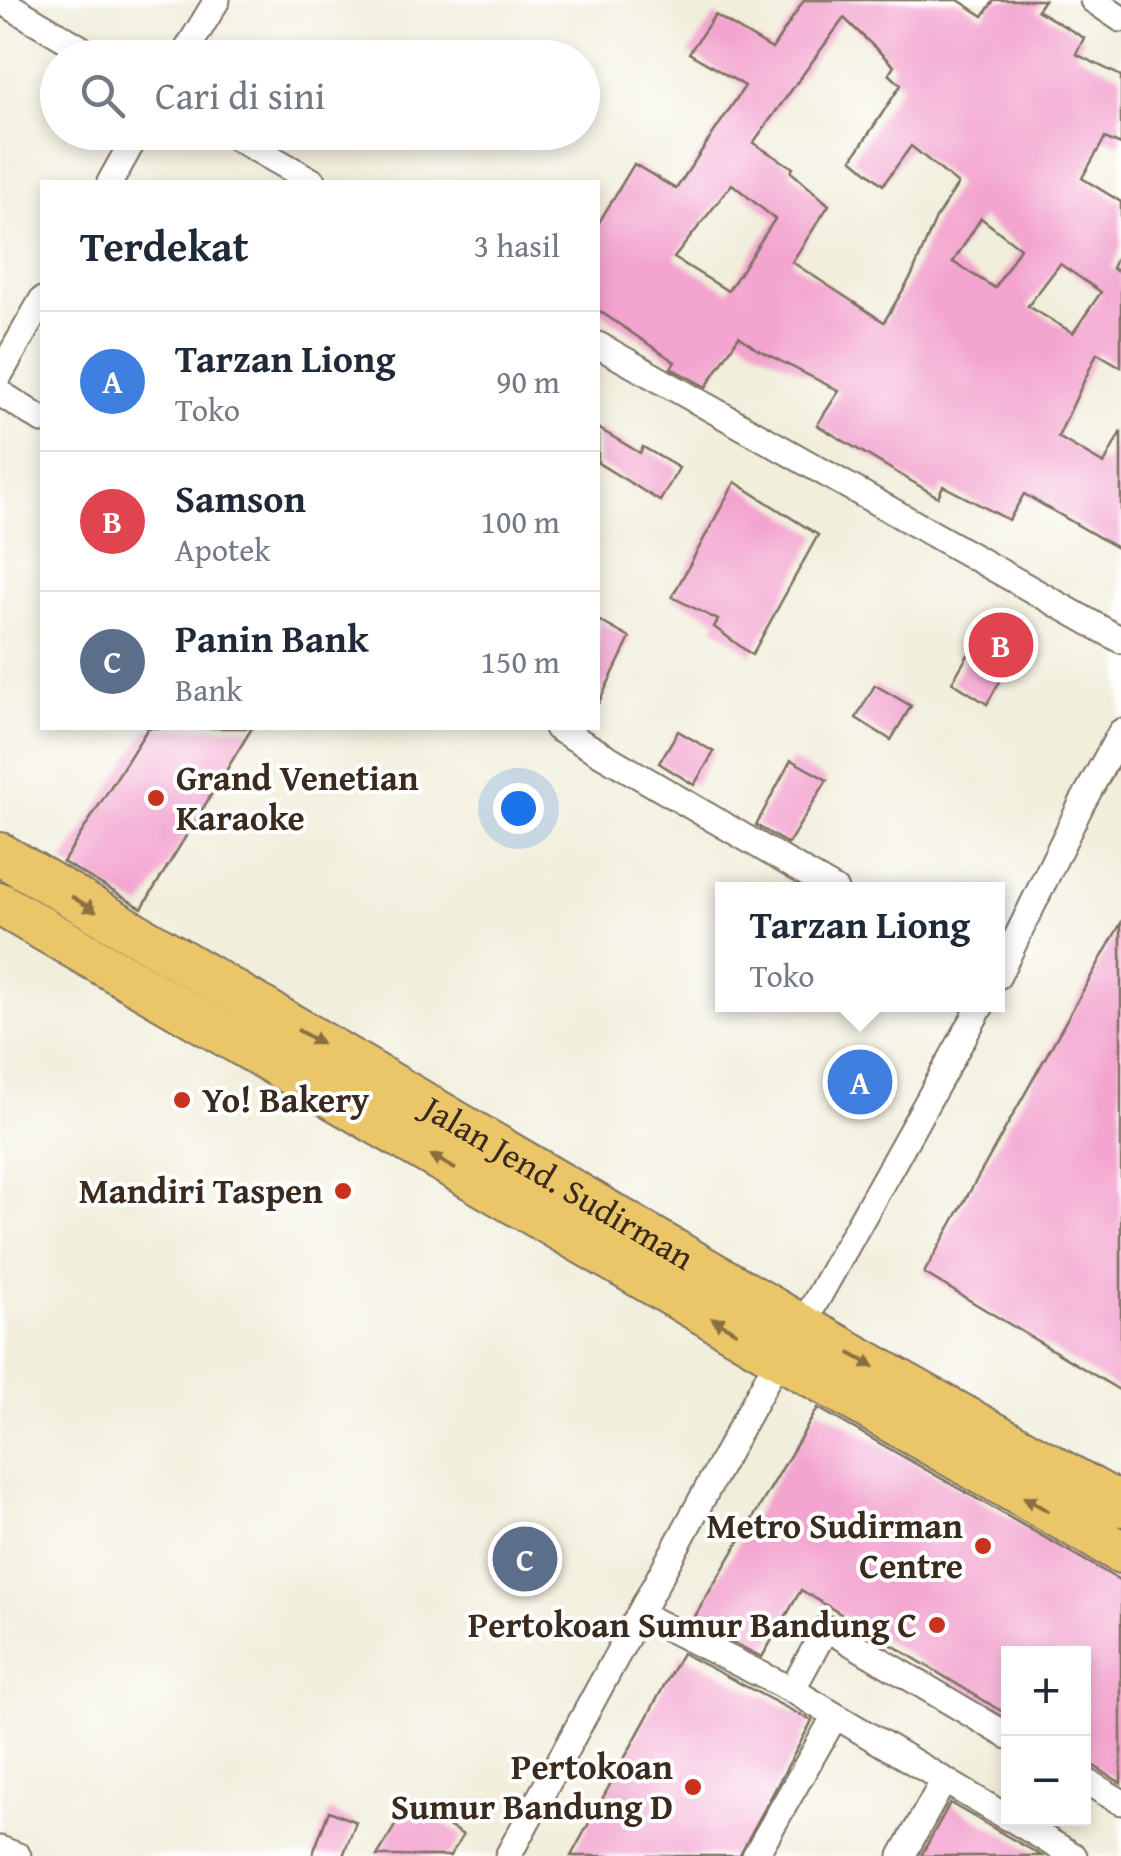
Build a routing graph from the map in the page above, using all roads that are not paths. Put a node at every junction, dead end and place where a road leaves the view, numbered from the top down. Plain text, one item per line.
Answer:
1 (0, 0) edge
2 (217, 0) edge
3 (1093, 0) edge
4 (1121, 20) edge
5 (67, 40) edge
6 (193, 40) edge
7 (128, 150) edge
8 (258, 150) edge
9 (111, 180) edge
10 (310, 180) edge
11 (40, 304) edge
12 (600, 346) edge
13 (0, 374) edge
14 (0, 394) edge
15 (40, 419) edge
16 (1121, 640) edge
17 (561, 730) edge
18 (1121, 732) edge
19 (0, 854) edge
20 (820, 882) edge
21 (0, 904) edge
22 (1005, 962) edge
23 (216, 1006) junction
24 (977, 1012) edge
25 (791, 1342) junction
26 (1121, 1505) edge
27 (1121, 1552) edge
28 (640, 1614) junction
29 (792, 1690) junction
30 (834, 1716) junction
31 (1001, 1732) edge
32 (944, 1780) junction
33 (1091, 1784) edge
34 (1121, 1802) edge
35 (1001, 1813) edge
36 (1023, 1826) edge
37 (0, 1849) edge
38 (18, 1856) edge
39 (508, 1856) edge
40 (755, 1856) edge
41 (902, 1856) edge
42 (1074, 1856) edge

1 - 5 street
2 - 6 street
3 - 4 street
7 - 9 street
8 - 10 street
11 - 13 street
12 - 16 street
14 - 15 street
17 - 20 street
18 - 22 street
19 -> 23 highway, Jalan Jend. Sudirman
21 - 23 highway, Jalan Jend. Sudirman
23 - 25 highway, Jalan Jend. Sudirman
24 - 25 street
25 -> 26 highway, Jalan Jend. Sudirman
27 -> 25 highway, Jalan Jend. Sudirman
25 - 28 street
28 - 29 street
28 - 39 street
29 - 30 street
29 - 31 street
30 - 32 street
30 - 40 street
32 - 35 street
32 - 41 street
33 - 34 street
36 - 42 street
37 - 38 street

